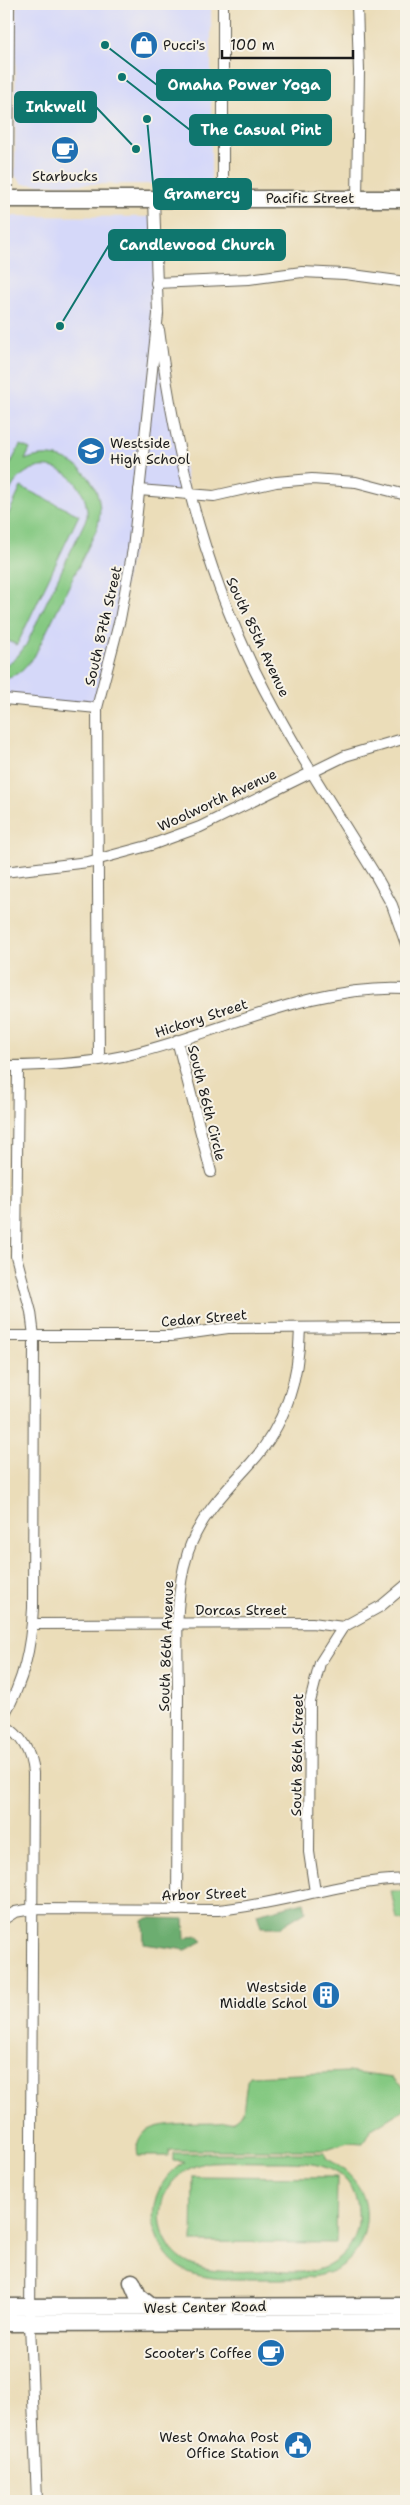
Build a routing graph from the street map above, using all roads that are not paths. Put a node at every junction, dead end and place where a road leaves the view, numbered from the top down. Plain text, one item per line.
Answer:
1 (9, 4) edge
2 (222, 4) edge
3 (358, 4) edge
4 (223, 198) junction
5 (6, 199) edge
6 (154, 199) junction
7 (356, 199) junction
8 (406, 199) edge
9 (406, 282) edge
10 (156, 283) junction
11 (158, 314) junction
12 (139, 490) junction
13 (189, 494) junction
14 (406, 495) edge
15 (4, 699) edge
16 (97, 708) junction
17 (406, 738) edge
18 (312, 771) junction
19 (99, 859) junction
20 (4, 872) edge
21 (406, 944) edge
22 (406, 989) edge
23 (177, 1040) junction
24 (99, 1060) junction
25 (4, 1066) edge
26 (18, 1066) junction
27 (210, 1172) dead end
28 (406, 1327) edge
29 (300, 1328) junction
30 (4, 1336) edge
31 (34, 1336) junction
32 (406, 1585) edge
33 (178, 1623) junction
34 (32, 1624) junction
35 (343, 1626) junction
36 (4, 1715) edge
37 (4, 1725) edge
38 (406, 1879) edge
39 (315, 1892) junction
40 (32, 1909) junction
41 (177, 1910) junction
42 (4, 1919) edge
43 (132, 2282) dead end
44 (4, 2306) edge
45 (30, 2306) junction
46 (406, 2306) edge
47 (153, 2308) junction
48 (406, 2322) edge
49 (4, 2323) edge
50 (30, 2323) junction
51 (37, 2501) edge

1 - 5 street
2 - 4 street
3 - 7 street
4 - 6 main road, Pacific Street
4 - 7 main road, Pacific Street
5 - 6 main road, Pacific Street
6 - 10 street, South 87th Street
7 - 8 main road, Pacific Street
9 - 10 street
10 - 11 street, South 87th Street
11 - 12 street, South 87th Street
11 - 13 street, South 85th Avenue
12 - 13 street
12 - 16 street, South 87th Street
13 - 14 street
13 - 18 street, South 85th Avenue
15 - 16 street
16 - 19 street, South 87th Street
17 - 18 street, Woolworth Avenue
18 - 19 street, Woolworth Avenue
18 - 21 street, South 85th Avenue
19 - 20 street, Woolworth Avenue
19 - 24 street, South 87th Street
22 - 23 street, Hickory Street
23 - 24 street, Hickory Street
23 - 27 street, South 86th Circle
24 - 26 street, Hickory Street
25 - 26 street, Hickory Street
26 - 31 street
28 - 29 street, Cedar Street
29 - 31 street, Cedar Street
29 - 33 street, South 86th Avenue
30 - 31 street, Cedar Street
31 - 34 street
32 - 35 street
33 - 34 street, Dorcas Street
33 - 35 street, Dorcas Street
33 - 41 street, South 86th Avenue
34 - 36 street
35 - 39 street, South 86th Street
37 - 40 street
38 - 39 street, Arbor Street
39 - 41 street, Arbor Street
40 - 41 street, Arbor Street
40 - 42 street, Arbor Street
40 - 45 street
43 - 47 main road
44 - 45 main road, West Center Road
45 - 47 main road, West Center Road
45 - 50 street
46 - 47 main road, West Center Road
48 - 50 main road, West Center Road
49 - 50 main road, West Center Road
50 - 51 street

